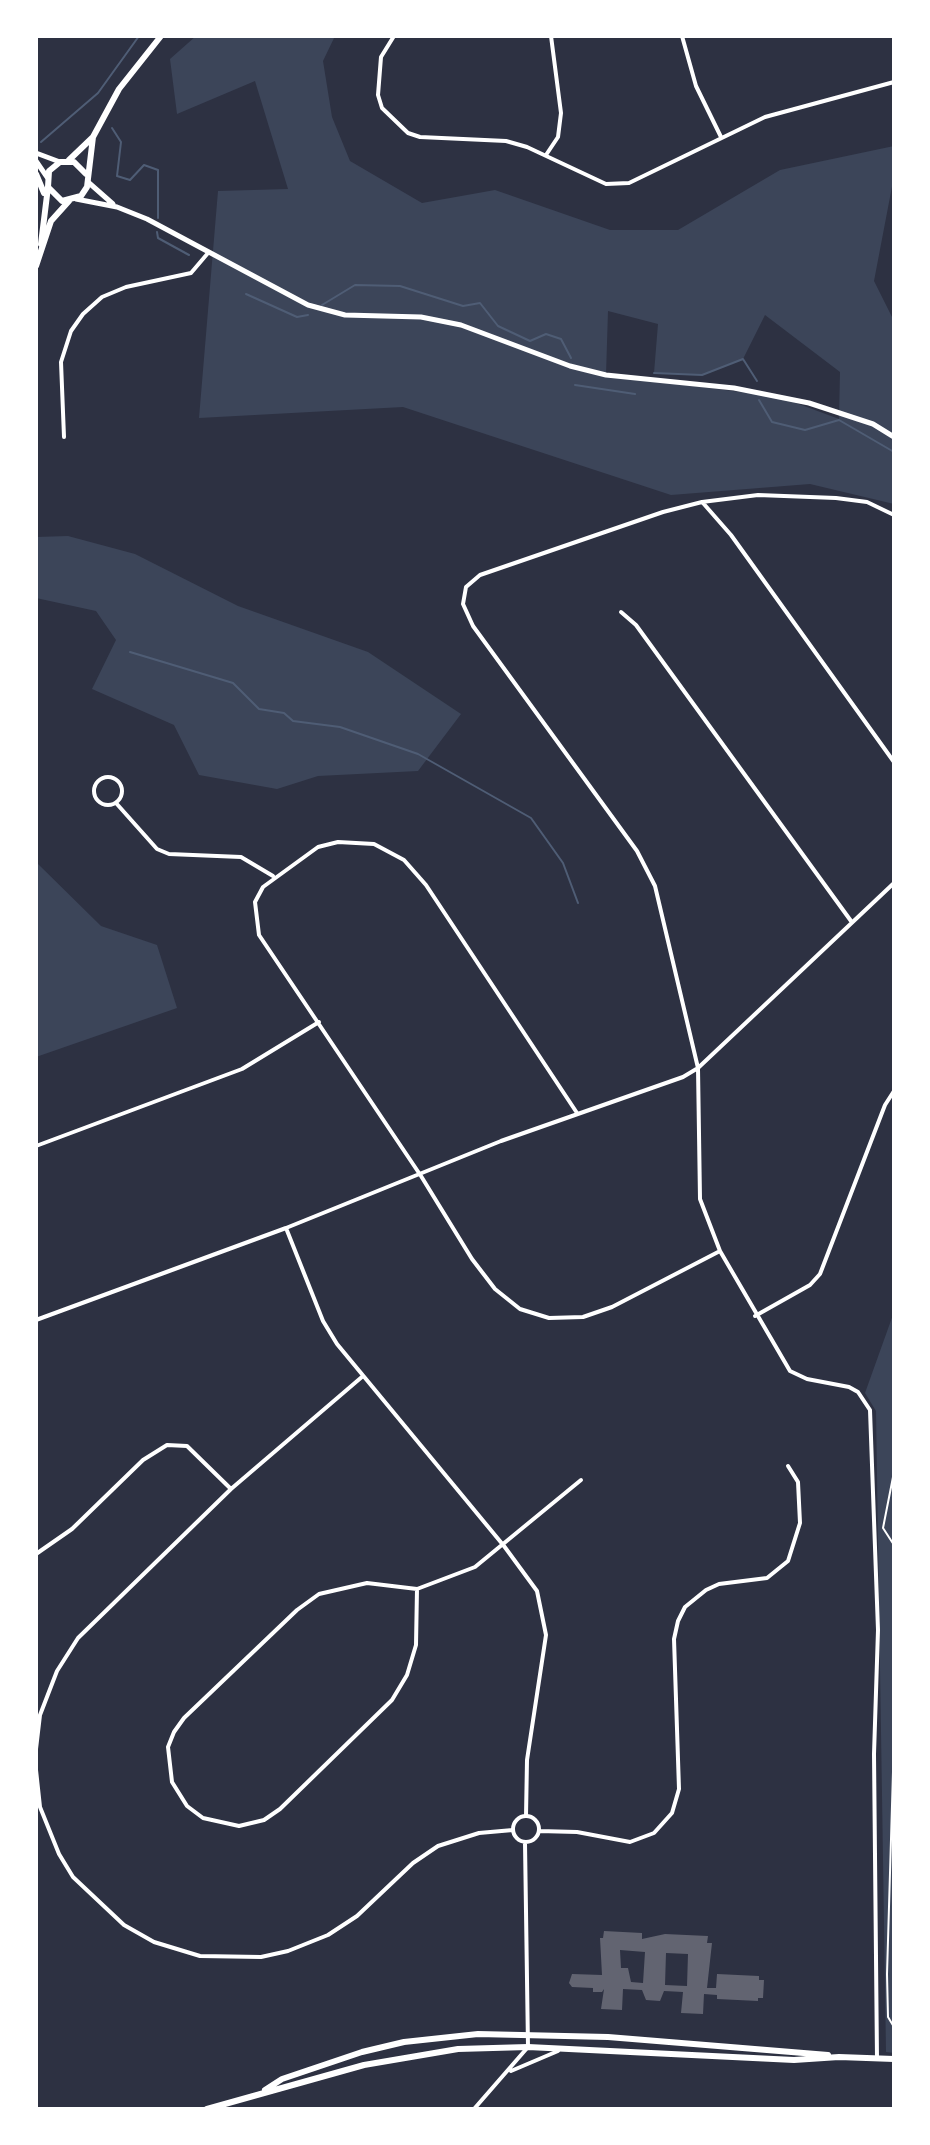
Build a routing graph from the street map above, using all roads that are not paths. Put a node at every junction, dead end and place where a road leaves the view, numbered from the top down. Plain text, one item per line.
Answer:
1 (161, 36) edge
2 (394, 36) edge
3 (551, 36) edge
4 (682, 36) edge
5 (894, 82) edge
6 (93, 137) junction
7 (721, 137) junction
8 (36, 153) edge
9 (546, 155) junction
10 (69, 160) junction
11 (36, 161) edge
12 (60, 162) junction
13 (36, 174) edge
14 (47, 177) junction
15 (87, 178) junction
16 (46, 190) junction
17 (72, 200) junction
18 (117, 207) junction
19 (40, 252) junction
20 (208, 253) junction
21 (36, 266) edge
22 (64, 437) dead end
23 (894, 437) edge
24 (702, 502) junction
25 (894, 515) edge
26 (621, 612) dead end
27 (894, 762) edge
28 (116, 803) junction
29 (273, 876) junction
30 (894, 883) edge
31 (851, 921) junction
32 (319, 1022) junction
33 (698, 1068) junction
34 (894, 1091) edge
35 (577, 1113) junction
36 (36, 1146) edge
37 (421, 1176) junction
38 (286, 1228) junction
39 (720, 1251) junction
40 (755, 1316) junction
41 (36, 1320) edge
42 (363, 1376) junction
43 (788, 1466) dead end
44 (581, 1480) dead end
45 (231, 1489) junction
46 (504, 1546) junction
47 (36, 1554) edge
48 (417, 1589) junction
49 (36, 1749) edge
50 (36, 1770) edge
51 (526, 1816) junction
52 (513, 1830) junction
53 (539, 1831) junction
54 (525, 1843) junction
55 (529, 2034) junction
56 (528, 2047) junction
57 (566, 2049) junction
58 (839, 2057) junction
59 (877, 2059) junction
60 (894, 2059) edge
61 (505, 2073) junction
62 (262, 2092) junction
63 (207, 2109) edge
64 (474, 2109) edge

1 - 6 main road
2 - 9 street
3 - 9 street
4 - 7 street
5 - 7 street
6 - 10 main road
6 - 15 main road
7 - 9 street
8 - 12 street
10 - 12 main road
10 - 15 main road
11 - 14 street
12 - 14 main road
13 - 16 main road
14 - 16 main road
15 - 17 main road
15 - 18 street
16 - 17 main road
16 - 19 main road
17 - 18 street
17 - 19 main road
18 - 20 street
19 - 21 main road
20 - 22 street
20 - 23 street
24 - 25 street
24 - 27 street
24 - 33 street
26 - 31 street
28 - 28 street
28 - 29 street
29 - 32 street
29 - 35 street
30 - 31 street
31 - 33 street
32 - 36 street
32 - 37 street
33 - 35 street
33 - 39 street
34 - 40 street
35 - 37 street
37 - 38 street
37 - 39 street
38 - 41 street
38 - 42 street
39 - 40 street
40 - 59 street
42 - 45 street
42 - 46 street
43 - 53 street
44 - 46 street
45 - 47 street
45 - 49 street
46 - 48 street
46 - 51 street
48 - 48 street
50 - 52 street
51 - 52 street
51 - 53 street
52 - 54 street
53 - 54 street
54 - 55 street
55 - 56 street
55 - 58 main road
55 - 62 main road
56 - 57 main road
56 - 61 street
56 - 62 main road
57 - 58 main road
57 - 61 street
58 - 59 main road
59 - 60 main road
61 - 64 street
62 - 63 main road

